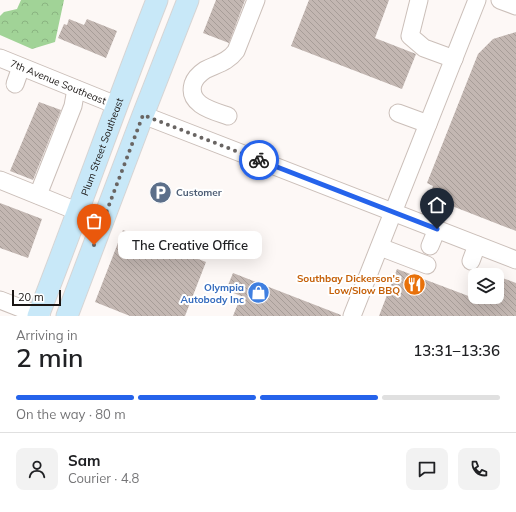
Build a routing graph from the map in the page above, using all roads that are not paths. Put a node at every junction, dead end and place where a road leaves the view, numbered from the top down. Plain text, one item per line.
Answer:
1 (157, 0) edge
2 (188, 0) edge
3 (256, 0) edge
4 (419, 0) edge
5 (477, 0) edge
6 (500, 0) edge
7 (516, 6) edge
8 (0, 58) edge
9 (454, 59) junction
10 (21, 67) junction
11 (15, 84) dead end
12 (76, 89) junction
13 (116, 105) junction
14 (398, 112) dead end
15 (143, 115) junction
16 (228, 116) dead end
17 (428, 124) junction
18 (0, 180) edge
19 (38, 195) junction
20 (79, 212) junction
21 (393, 212) junction
22 (437, 229) junction
23 (477, 245) junction
24 (430, 246) dead end
25 (380, 247) junction
26 (516, 260) edge
27 (471, 261) dead end
28 (427, 266) dead end
29 (0, 300) edge
30 (39, 316) edge
31 (67, 316) edge
32 (352, 316) edge

1 - 13 main road, Plum Street Southeast
2 - 15 main road
3 - 16 street
4 - 9 street
5 - 9 street
6 - 7 street
8 - 10 street, 7th Avenue Southeast
9 - 17 street
10 - 11 street
10 - 12 street, 7th Avenue Southeast
12 - 13 street, 7th Avenue Southeast
12 - 19 street
13 - 20 main road, Plum Street Southeast
14 - 17 street
15 - 21 street
15 - 31 main road
17 - 21 street
18 - 19 street
19 - 20 street
20 - 30 main road, Plum Street Southeast
21 - 22 street
21 - 25 street
22 - 23 street
22 - 24 street
23 - 26 street
23 - 27 street
25 - 28 street
25 - 32 street
29 - 30 street

